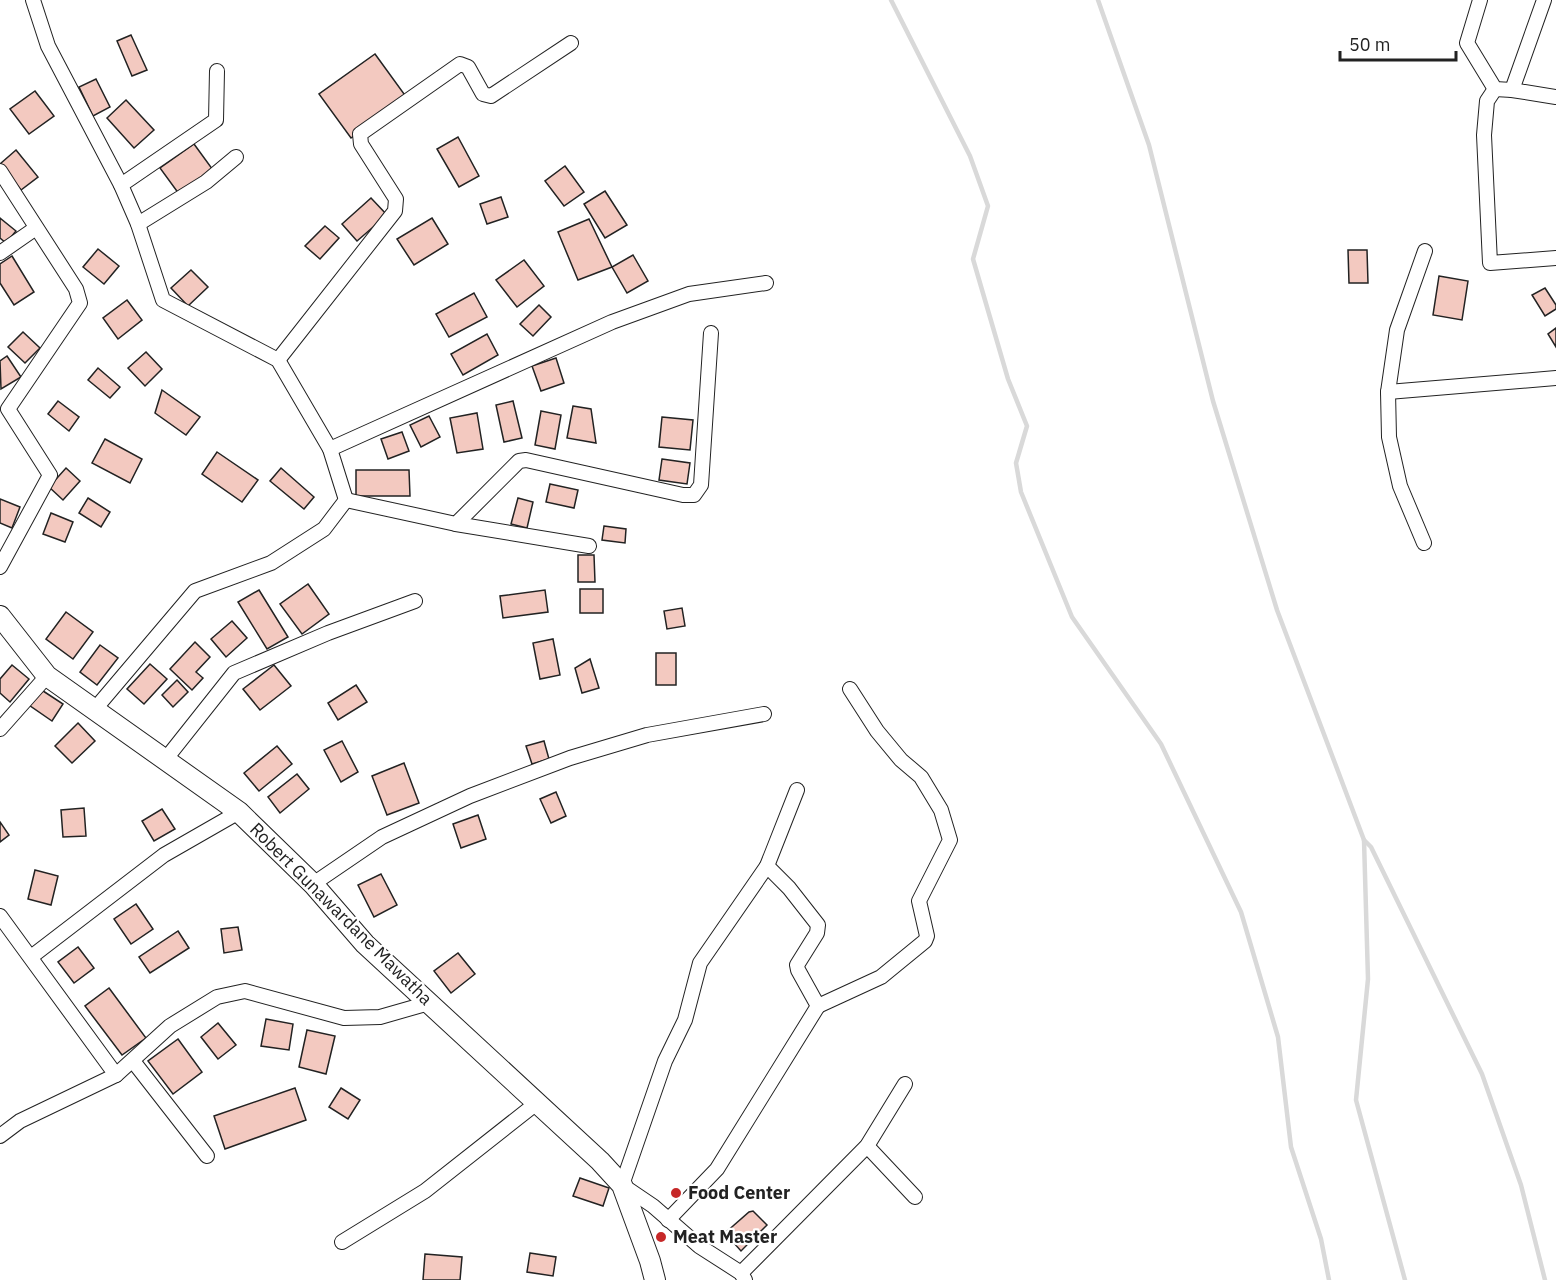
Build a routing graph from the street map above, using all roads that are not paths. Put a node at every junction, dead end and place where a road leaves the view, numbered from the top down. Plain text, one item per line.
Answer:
1 (33, 0) edge
2 (1480, 0) edge
3 (1544, 0) edge
4 (571, 43) dead end
5 (218, 71) dead end
6 (1495, 89) junction
7 (1512, 90) junction
8 (1556, 97) edge
9 (236, 158) dead end
10 (0, 171) edge
11 (121, 185) junction
12 (138, 224) junction
13 (36, 228) junction
14 (1425, 251) dead end
15 (0, 253) edge
16 (1556, 258) edge
17 (766, 283) dead end
18 (711, 333) dead end
19 (278, 360) junction
20 (1556, 378) edge
21 (1388, 392) junction
22 (330, 449) junction
23 (346, 500) junction
24 (456, 524) junction
25 (1424, 543) dead end
26 (589, 546) dead end
27 (0, 567) edge
28 (416, 601) dead end
29 (0, 616) edge
30 (47, 676) junction
31 (850, 689) dead end
32 (95, 709) junction
33 (764, 714) dead end
34 (0, 729) edge
35 (165, 760) junction
36 (797, 790) dead end
37 (239, 812) junction
38 (767, 866) junction
39 (313, 884) junction
40 (0, 916) edge
41 (31, 957) junction
42 (429, 1004) junction
43 (818, 1006) junction
44 (133, 1061) junction
45 (116, 1075) junction
46 (905, 1084) dead end
47 (538, 1102) junction
48 (0, 1136) edge
49 (867, 1146) junction
50 (207, 1156) dead end
51 (622, 1185) junction
52 (915, 1197) dead end
53 (668, 1220) junction
54 (342, 1242) dead end
55 (743, 1277) edge
56 (655, 1280) edge

1 - 11 street
2 - 6 street
3 - 7 street
4 - 19 street
5 - 11 street
6 - 7 street
6 - 16 street
7 - 8 street
9 - 12 street
10 - 13 street
11 - 12 street
12 - 19 street
13 - 15 street
13 - 27 street
14 - 21 street
17 - 22 street
18 - 24 street
19 - 22 street
20 - 21 street
21 - 25 street
22 - 23 street
23 - 24 street
23 - 32 street
24 - 26 street
28 - 35 street
29 - 30 street, Robert Gunawardane Mawatha
30 - 32 street, Robert Gunawardane Mawatha
30 - 34 street
31 - 43 street
32 - 35 street, Robert Gunawardane Mawatha
33 - 39 street
35 - 37 street, Robert Gunawardane Mawatha
36 - 38 street
37 - 39 street, Robert Gunawardane Mawatha
37 - 41 street
38 - 43 street
38 - 51 street
39 - 42 street, Robert Gunawardane Mawatha
40 - 41 street
41 - 45 street
42 - 44 street
42 - 47 street, Robert Gunawardane Mawatha
43 - 53 street
44 - 45 street
44 - 50 street
45 - 48 street
46 - 49 street
47 - 51 street, Robert Gunawardane Mawatha
47 - 54 street
49 - 52 street
49 - 55 street
51 - 53 street
51 - 56 street, Robert Gunawardane Mawatha
53 - 55 street

